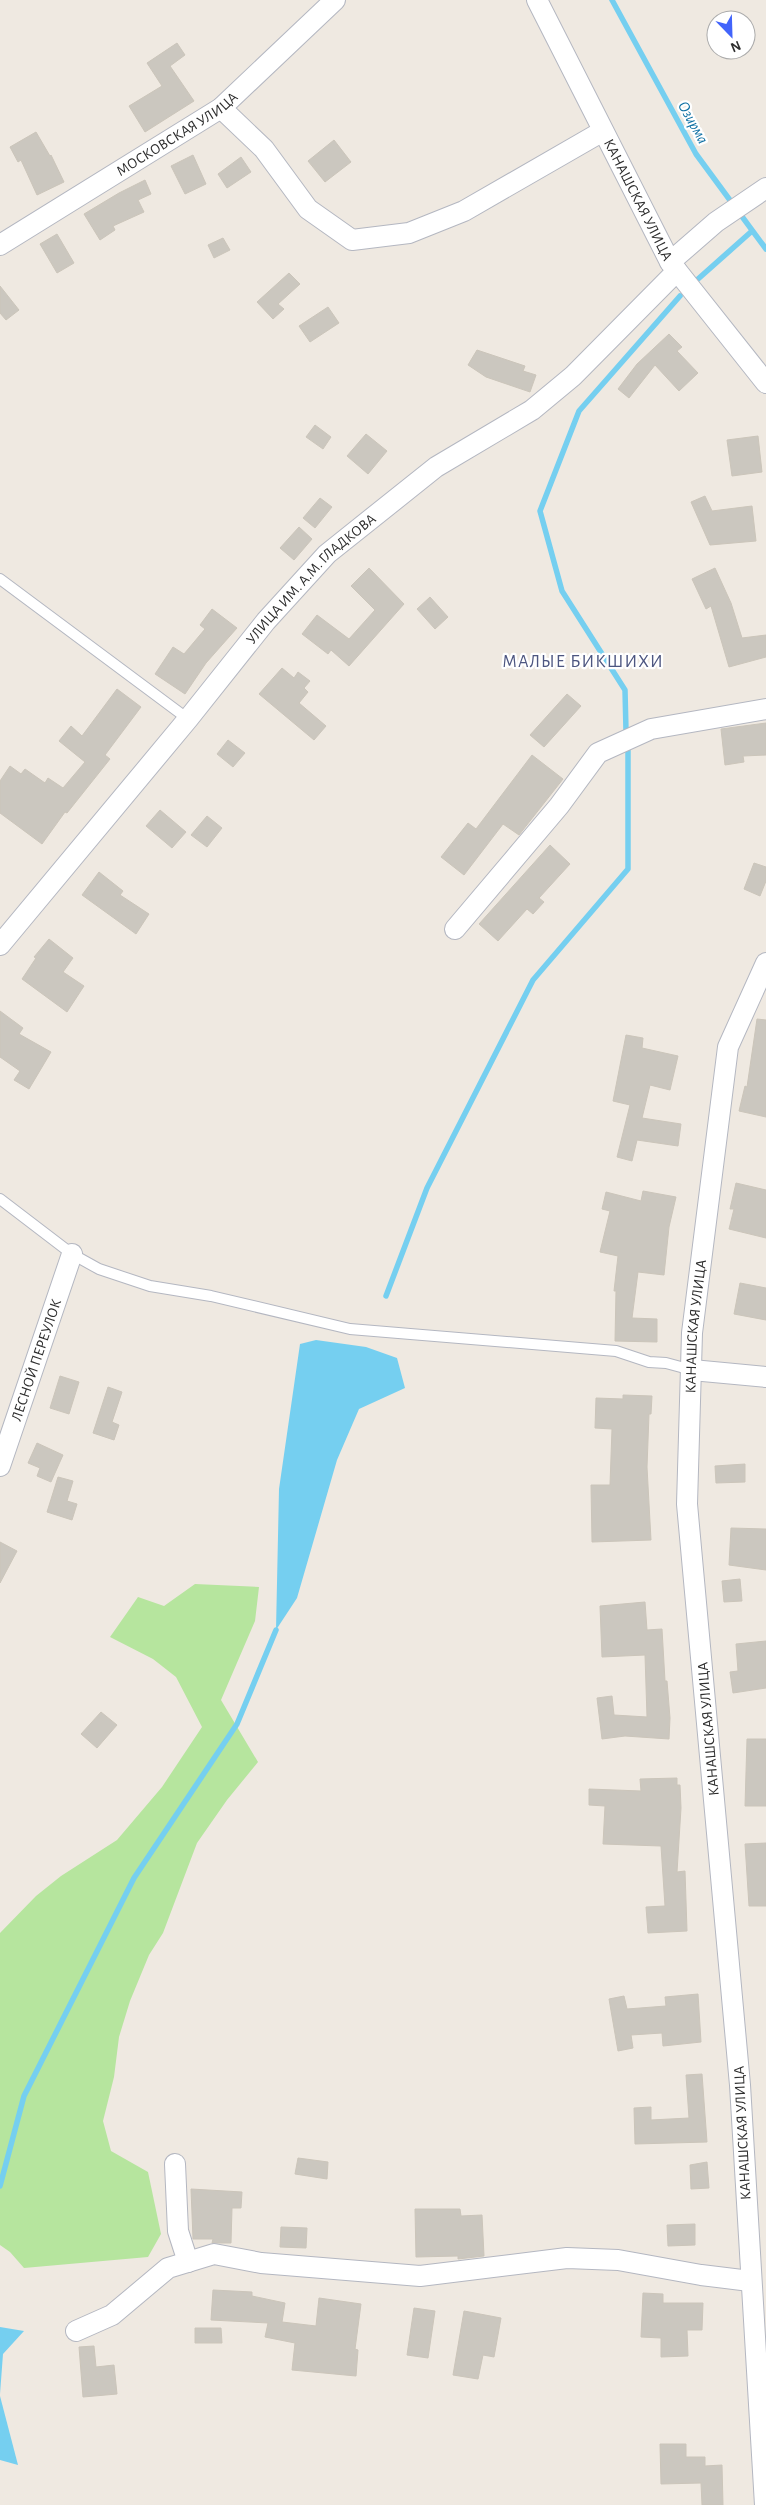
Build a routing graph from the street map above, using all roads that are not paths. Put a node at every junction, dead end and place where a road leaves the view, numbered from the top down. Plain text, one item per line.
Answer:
1 (335, 0) edge
2 (536, 0) edge
3 (221, 108) junction
4 (603, 131) junction
5 (761, 191) edge
6 (0, 245) edge
7 (674, 266) junction
8 (764, 377) edge
9 (0, 579) edge
10 (766, 709) edge
11 (188, 719) junction
12 (455, 929) dead end
13 (0, 945) edge
14 (766, 963) edge
15 (0, 1199) edge
16 (72, 1254) junction
17 (692, 1370) junction
18 (766, 1376) edge
19 (0, 1466) edge
20 (175, 2164) dead end
21 (188, 2262) junction
22 (750, 2282) junction
23 (76, 2331) dead end
24 (765, 2505) edge

1 - 3 street, МОСКОВСКАЯ УЛИЦА
2 - 4 street, КАНАШСКАЯ УЛИЦА
3 - 4 street
3 - 6 street, МОСКОВСКАЯ УЛИЦА
4 - 7 street, КАНАШСКАЯ УЛИЦА
5 - 7 street, УЛИЦА ИМ. А.М. ГЛАДКОВА
7 - 8 street, КАНАШСКАЯ УЛИЦА
7 - 11 street, УЛИЦА ИМ. А.М. ГЛАДКОВА
9 - 11 lane
10 - 12 street
11 - 13 street, УЛИЦА ИМ. А.М. ГЛАДКОВА
14 - 17 street, КАНАШСКАЯ УЛИЦА
15 - 16 lane
16 - 17 lane
16 - 19 street, ЛЕСНОЙ ПЕРЕУЛОК
17 - 18 street
17 - 22 street, КАНАШСКАЯ УЛИЦА
20 - 21 street
21 - 22 street
21 - 23 street
22 - 24 street, КАНАШСКАЯ УЛИЦА

